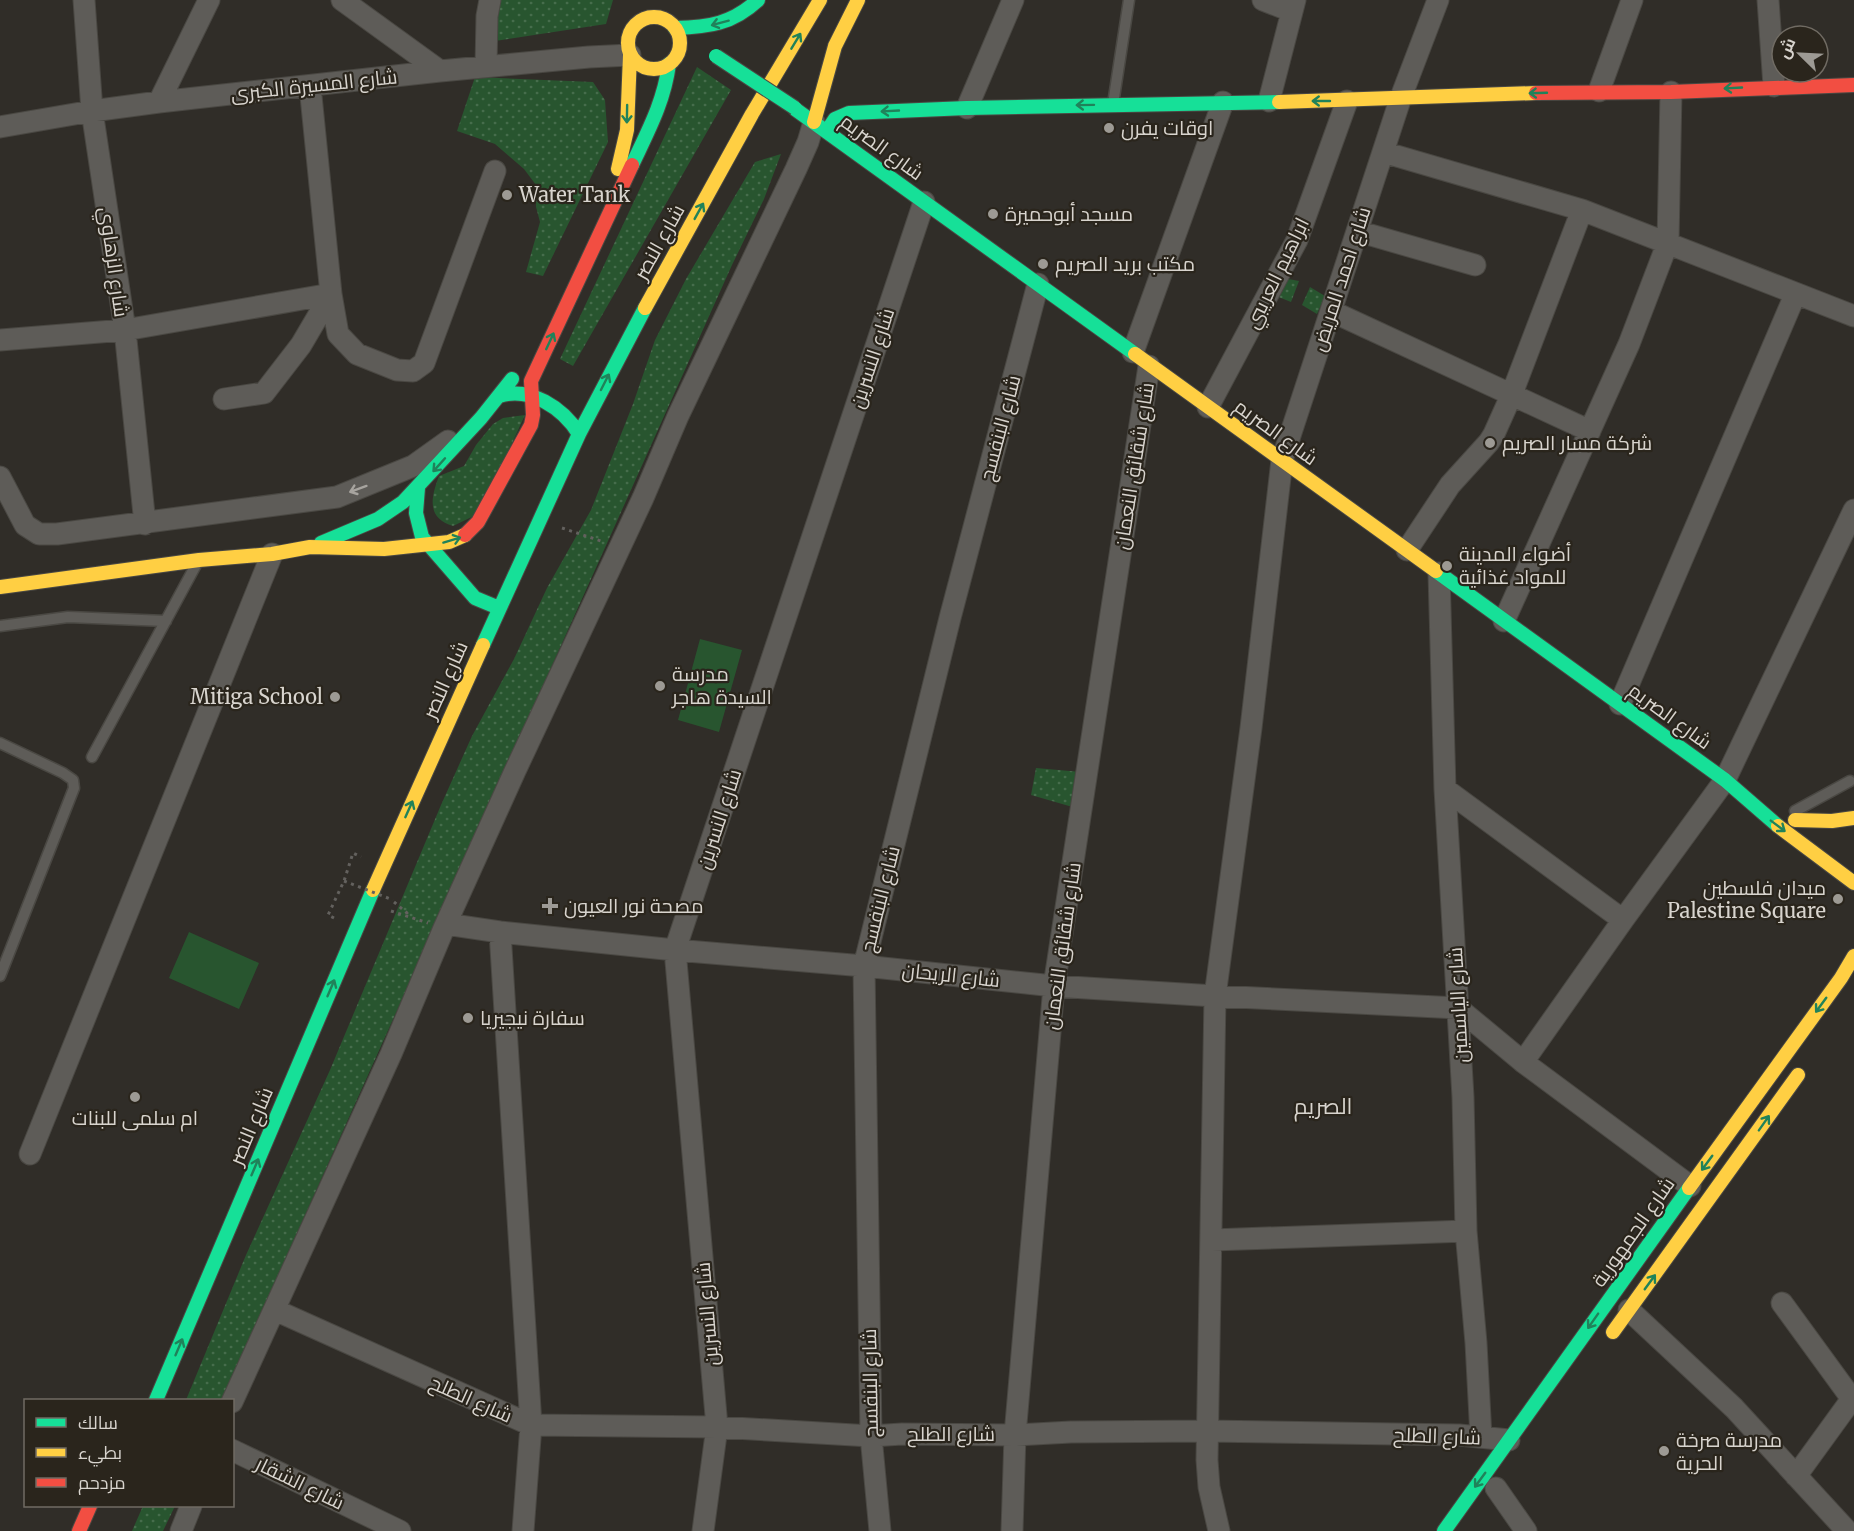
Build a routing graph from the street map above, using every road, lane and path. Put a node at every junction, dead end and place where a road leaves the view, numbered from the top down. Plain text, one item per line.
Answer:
1 (83, 0) edge
2 (209, 0) edge
3 (342, 0) edge
4 (490, 0) edge
5 (644, 0) edge
6 (758, 0) edge
7 (820, 0) edge
8 (858, 0) edge
9 (1013, 0) edge
10 (1129, 0) edge
11 (1263, 0) edge
12 (1438, 0) edge
13 (1632, 0) edge
14 (1768, 0) edge
15 (1293, 6) edge
16 (650, 17) junction
17 (677, 31) junction
18 (630, 55) junction
19 (678, 58) junction
20 (486, 66) junction
21 (754, 69) dead end
22 (440, 71) junction
23 (1854, 85) edge
24 (310, 86) junction
25 (1774, 86) junction
26 (743, 89) dead end
27 (1599, 91) junction
28 (1671, 92) junction
29 (1401, 97) junction
30 (1269, 101) junction
31 (1347, 101) junction
32 (159, 102) junction
33 (1223, 102) junction
34 (1113, 104) junction
35 (967, 108) junction
36 (92, 111) junction
37 (820, 127) junction
38 (0, 128) edge
39 (1383, 152) junction
40 (495, 171) dead end
41 (924, 202) junction
42 (1582, 210) junction
43 (1357, 231) junction
44 (1668, 242) junction
45 (1474, 265) dead end
46 (1038, 284) junction
47 (331, 294) junction
48 (1795, 295) junction
49 (1331, 311) junction
50 (1854, 316) edge
51 (125, 330) junction
52 (0, 340) edge
53 (534, 343) dead end
54 (1141, 359) junction
55 (518, 370) dead end
56 (499, 396) junction
57 (531, 396) junction
58 (1511, 396) junction
59 (224, 399) dead end
60 (1208, 406) junction
61 (481, 418) junction
62 (1590, 431) junction
63 (579, 434) junction
64 (1282, 460) junction
65 (0, 477) edge
66 (418, 488) junction
67 (1854, 510) edge
68 (540, 521) junction
69 (145, 524) junction
70 (428, 545) junction
71 (310, 548) junction
72 (620, 548) junction
73 (1407, 550) junction
74 (272, 554) junction
75 (199, 560) junction
76 (1439, 573) junction
77 (0, 587) edge
78 (499, 608) junction
79 (166, 621) junction
80 (1504, 621) junction
81 (0, 626) edge
82 (1620, 704) junction
83 (0, 743) edge
84 (92, 757) dead end
85 (1850, 781) dead end
86 (1730, 783) junction
87 (1445, 789) junction
88 (1792, 818) junction
89 (1854, 818) edge
90 (1821, 836) dead end
91 (353, 853) dead end
92 (344, 881) junction
93 (1854, 883) edge
94 (367, 903) junction
95 (328, 915) dead end
96 (406, 916) junction
97 (1623, 920) junction
98 (445, 926) junction
99 (500, 932) junction
100 (675, 950) junction
101 (1854, 956) edge
102 (864, 966) junction
103 (0, 976) edge
104 (1054, 986) junction
105 (1215, 996) junction
106 (1458, 1008) junction
107 (1523, 1062) junction
108 (1804, 1066) dead end
109 (30, 1154) dead end
110 (1690, 1186) junction
111 (1466, 1231) junction
112 (1212, 1239) junction
113 (1782, 1303) dead end
114 (275, 1310) junction
115 (1629, 1310) junction
116 (1608, 1338) dead end
117 (1853, 1398) edge
118 (157, 1399) edge
119 (233, 1399) edge
120 (531, 1425) junction
121 (717, 1427) junction
122 (1207, 1431) junction
123 (1015, 1435) junction
124 (871, 1436) junction
125 (1481, 1437) junction
126 (1509, 1440) junction
127 (234, 1451) edge
128 (1796, 1476) junction
129 (1497, 1488) dead end
130 (90, 1507) edge
131 (191, 1507) edge
132 (364, 1523) edge
133 (80, 1531) edge
134 (181, 1531) edge
135 (400, 1531) edge
136 (523, 1531) edge
137 (703, 1531) edge
138 (880, 1531) edge
139 (1012, 1531) edge
140 (1219, 1531) edge
141 (1444, 1531) edge
142 (1526, 1531) edge
143 (1847, 1531) edge

1 - 36 street, شارع الزهاوي
2 - 32 street
3 - 22 street
4 - 20 street
5 - 16 main road
6 -> 17 main road
63 -> 7 main road, شارع النصر
8 - 37 main road
9 - 35 street
10 - 34 lane
11 - 15 street
12 - 29 street, شارع احمد المريض
13 - 27 street
14 - 25 street
15 - 30 street
16 - 17 main road
16 - 18 main road
17 - 19 main road
17 - 37 main road, شارع الصريم, bridge
18 - 19 main road
18 - 20 street, شارع المسيرة الكبرى
18 -> 53 main road
57 -> 19 main road
20 - 22 street, شارع المسيرة الكبرى
21 - 26 main road
22 - 24 street, شارع المسيرة الكبرى
23 - 25 main road
24 - 32 street, شارع المسيرة الكبرى
24 - 47 street
25 -> 28 main road
27 - 28 main road
27 -> 29 main road
28 - 44 street
29 - 31 main road
29 - 39 street, شارع احمد المريض
31 -> 30 main road
30 - 33 main road
31 - 60 street, ابراهيم العريبي
32 - 36 street, شارع المسيرة الكبرى
33 - 34 main road
33 - 54 street, شارع شقائق النعمان
34 -> 35 main road
35 -> 37 main road
36 - 38 street, شارع المسيرة الكبرى
36 - 51 street, شارع الزهاوي
37 - 41 main road, شارع الصريم
37 - 72 street
39 - 42 street
39 - 43 street, شارع احمد المريض
40 - 47 street
41 - 46 main road, شارع الصريم
41 - 100 street, شارع النسرين
42 - 44 street
42 - 58 street
43 - 45 street
43 - 49 street, شارع احمد المريض
44 - 48 street
44 - 62 street
46 - 54 main road, شارع الصريم
46 - 102 street, شارع البنفسج
47 - 51 street
47 - 59 street
48 - 50 street
48 - 82 street
49 - 58 street
49 - 64 street, شارع احمد المريض
51 - 52 street
51 - 69 street, شارع الزهاوي
54 - 60 main road, شارع الصريم
54 - 104 street, شارع شقائق النعمان
55 - 56 main road
56 - 57 main road
56 - 61 main road
57 - 63 main road
70 -> 57 main road
58 - 62 street
58 - 73 street
60 - 64 main road, شارع الصريم
61 -> 66 main road
61 -> 69 street
62 - 80 street
63 - 68 main road, شارع النصر
64 - 73 main road, شارع الصريم
64 - 105 street, شارع احمد المريض
65 - 69 street
66 - 70 main road
66 - 71 main road
67 - 86 street
68 - 72 path
68 - 78 main road, شارع النصر
70 - 71 main road
70 - 78 main road
71 - 74 main road
72 - 98 street
73 - 76 main road, شارع الصريم
74 - 75 main road
74 - 109 street
75 - 77 main road
75 - 79 lane
76 - 80 main road, شارع الصريم
76 - 87 street, شارع الياسمين
94 -> 78 main road, شارع النصر
79 - 81 lane
79 - 84 lane
80 - 82 main road, شارع الصريم
82 - 86 main road, شارع الصريم
83 - 103 lane
85 - 88 lane
86 - 88 main road, شارع الصريم
86 -> 93 main road, شارع الصريم
86 - 97 street
87 - 97 street
87 - 106 street, شارع الياسمين
88 - 89 main road
88 - 90 main road, شارع الصريم
91 - 92 path
92 - 95 path
92 - 96 path, bridge
94 - 96 path
118 -> 94 main road, شارع النصر
96 - 98 path
97 - 107 street
98 - 99 street, شارع الريحان
98 - 114 street
99 - 100 street, شارع الريحان
99 - 120 street
100 - 102 street, شارع الريحان
100 - 121 street, شارع النسرين
101 -> 110 main road, شارع الجمهورية
102 - 104 street, شارع الريحان
102 - 124 street, شارع البنفسج
104 - 105 street, شارع الريحان
104 - 123 street, شارع شقائق النعمان
105 - 106 street, شارع الريحان
105 - 112 street, شارع احمد المريض
106 - 107 street
106 - 111 street, شارع الياسمين
107 - 110 street
115 -> 108 main road
110 -> 126 main road, شارع الجمهورية
111 - 112 street
111 - 125 street, شارع الياسمين
112 - 122 street, شارع احمد المريض
113 - 117 street
114 - 119 street
114 - 120 street, شارع الطلح
115 - 116 main road
115 - 128 street
117 - 128 street
120 - 121 street, شارع الطلح
120 - 136 street
121 - 124 street, شارع الطلح
121 - 137 street, شارع النسرين
122 - 123 street, شارع الطلح
122 - 125 street, شارع الطلح
122 - 140 street, شارع احمد المريض
123 - 124 street, شارع الطلح
123 - 139 street, شارع شقائق النعمان
124 - 138 street, شارع البنفسج
125 - 126 street, شارع الطلح
126 -> 141 main road, شارع الجمهورية
127 - 132 street, شارع الشقار
128 - 143 street
129 - 142 street
130 - 133 main road
131 - 134 street
132 - 135 street, شارع الشقار

